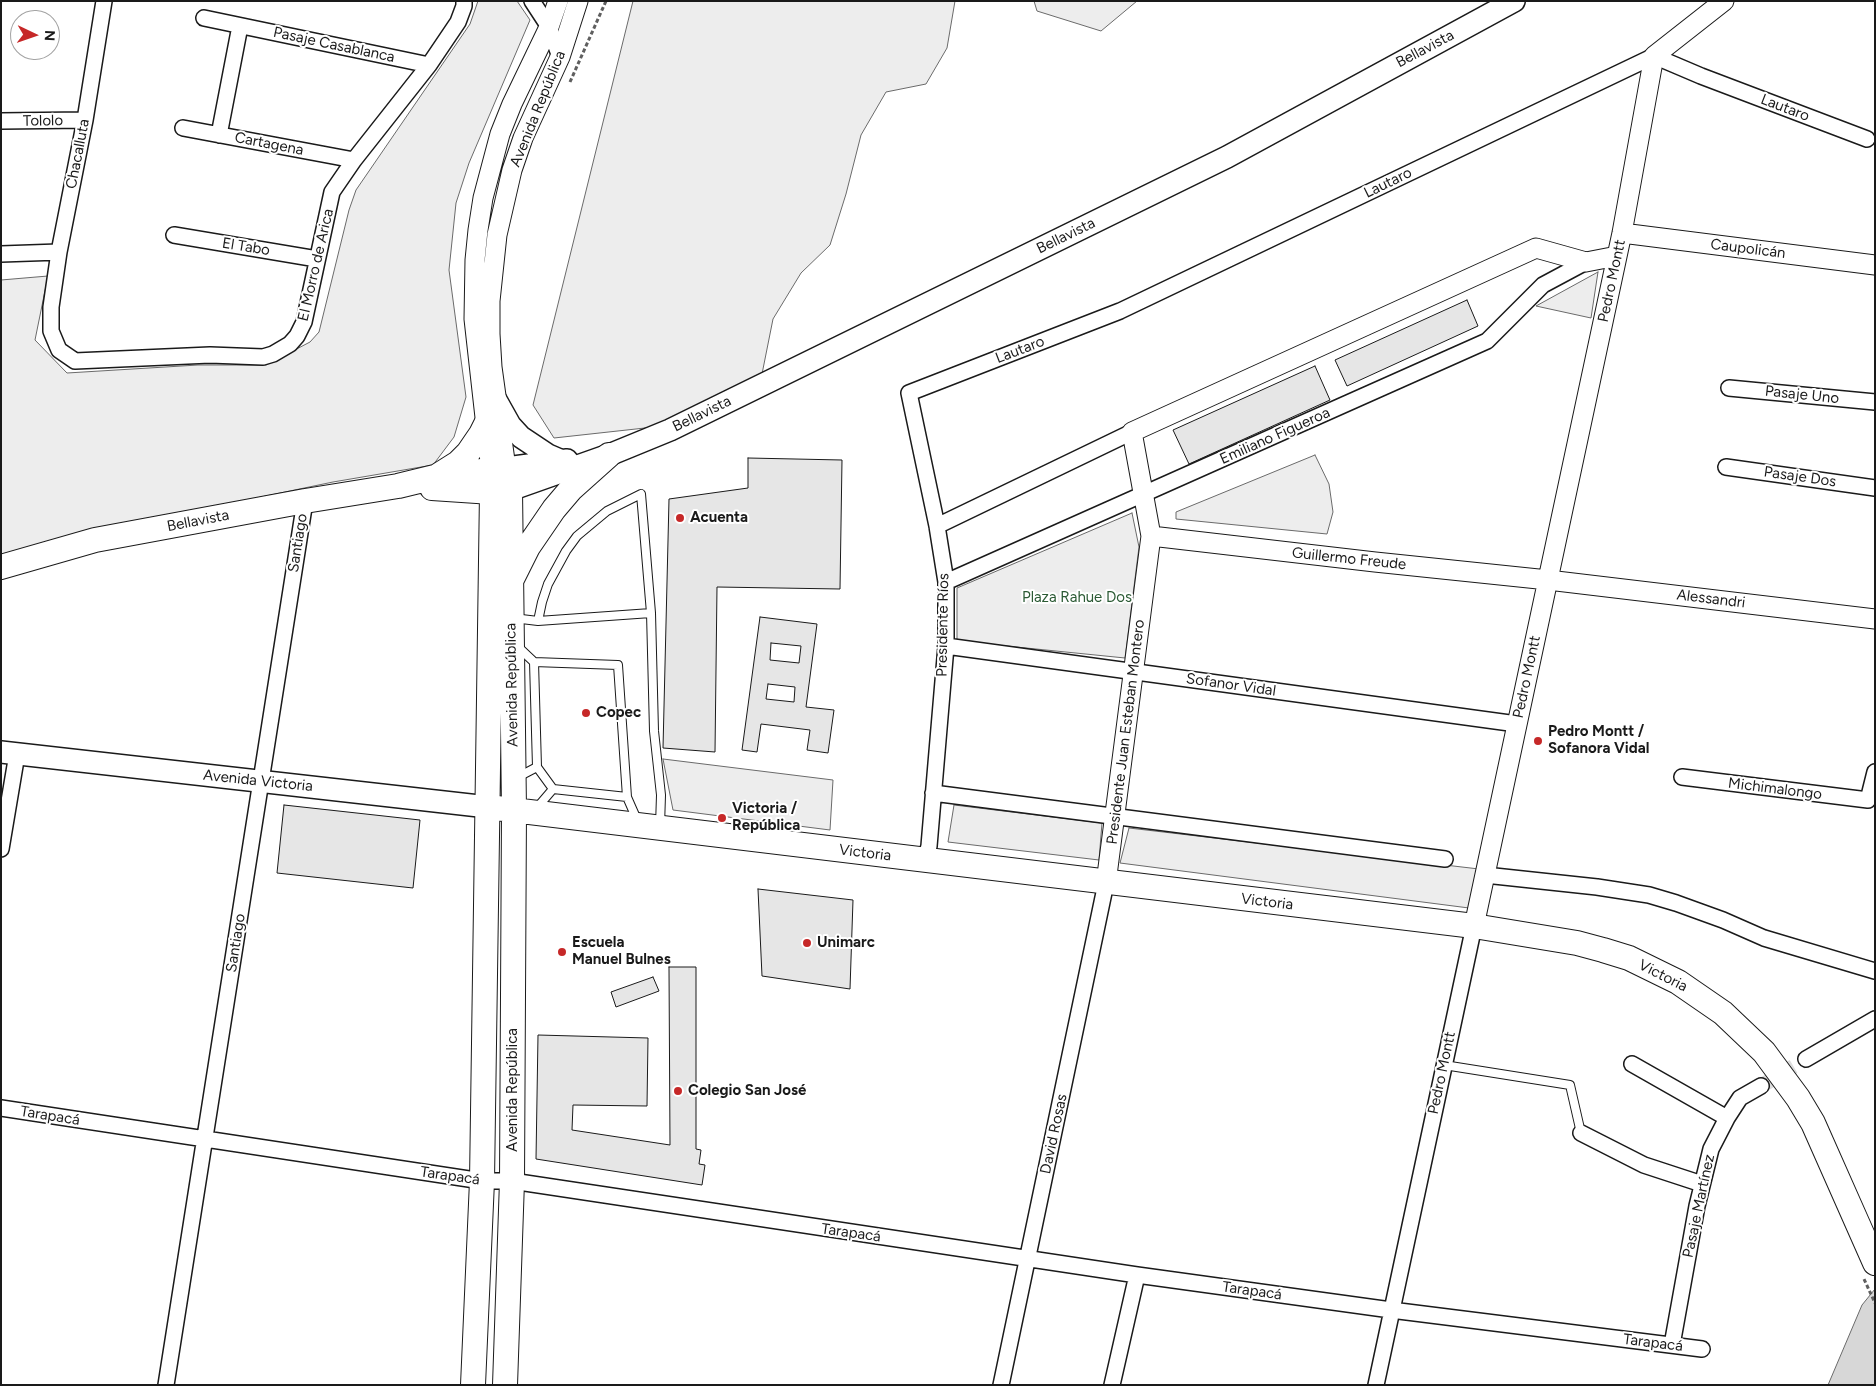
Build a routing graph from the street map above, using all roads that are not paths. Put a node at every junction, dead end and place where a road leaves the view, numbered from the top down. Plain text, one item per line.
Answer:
1 (104, 1) edge
2 (464, 1) edge
3 (532, 1) edge
4 (558, 1) edge
5 (578, 1) edge
6 (1514, 1) edge
7 (1724, 1) edge
8 (204, 18) dead end
9 (240, 26) junction
10 (549, 27) junction
11 (1654, 56) junction
12 (560, 57) junction
13 (429, 65) junction
14 (85, 120) junction
15 (1, 121) edge
16 (183, 128) dead end
17 (219, 135) junction
18 (1867, 140) dead end
19 (354, 160) junction
20 (1622, 233) junction
21 (174, 235) dead end
22 (59, 252) junction
23 (1, 254) edge
24 (1617, 256) junction
25 (317, 258) junction
26 (1586, 262) junction
27 (1875, 265) edge
28 (51, 307) joint
29 (1729, 388) dead end
30 (909, 393) joint
31 (496, 400) junction
32 (1875, 402) edge
33 (486, 424) junction
34 (1132, 432) junction
35 (609, 454) junction
36 (563, 461) junction
37 (1726, 467) dead end
38 (434, 477) junction
39 (500, 480) junction
40 (398, 486) junction
41 (1875, 488) edge
42 (1144, 494) junction
43 (305, 501) junction
44 (937, 526) junction
45 (1151, 536) junction
46 (1, 567) edge
47 (1548, 580) junction
48 (511, 582) junction
49 (946, 582) junction
50 (651, 613) junction
51 (1875, 619) edge
52 (538, 620) junction
53 (512, 629) junction
54 (946, 646) junction
55 (534, 662) junction
56 (1134, 672) junction
57 (1517, 724) junction
58 (9, 753) edge
59 (537, 767) junction
60 (1875, 772) edge
61 (1682, 777) dead end
62 (514, 778) junction
63 (262, 781) junction
64 (553, 789) junction
65 (933, 793) junction
66 (627, 797) junction
67 (488, 807) junction
68 (523, 812) junction
69 (1115, 816) junction
70 (650, 827) junction
71 (1, 849) edge
72 (1445, 859) dead end
73 (925, 861) junction
74 (1484, 875) junction
75 (1106, 883) junction
76 (1474, 926) junction
77 (1875, 971) edge
78 (1875, 1018) edge
79 (1806, 1059) tunnel mouth
80 (1632, 1064) dead end
81 (1444, 1065) junction
82 (1761, 1086) tunnel mouth
83 (1, 1108) edge
84 (1726, 1118) junction
85 (1580, 1134) joint
86 (205, 1139) junction
87 (482, 1181) junction
88 (512, 1181) junction
89 (1702, 1184) junction
90 (1872, 1256) edge
91 (1027, 1258) junction
92 (1137, 1275) junction
93 (1392, 1310) junction
94 (1672, 1345) junction
95 (1702, 1349) dead end
96 (166, 1385) edge
97 (473, 1385) edge
98 (505, 1385) edge
99 (1001, 1385) edge
100 (1112, 1385) edge
101 (1376, 1385) edge

1 - 14 street, Chacalluta
2 - 13 street, El Morro de Arica
3 - 10 street
4 - 10 street, Avenida República
5 - 12 street, Avenida República
6 - 35 main road, Bellavista
7 - 11 street
8 - 9 street, Pasaje Casablanca
9 - 13 street, Pasaje Casablanca
9 - 17 street
10 - 12 street
10 - 33 street, Avenida República
11 - 18 street, Lautaro
11 - 20 street, Pedro Montt
11 - 30 street, Lautaro
12 - 31 street, Avenida República
13 - 19 street, El Morro de Arica
14 - 15 street, Tololo
14 - 22 street, Chacalluta
16 - 17 street, Cartagena
17 - 19 street, Cartagena
19 - 25 street, El Morro de Arica
20 - 24 street, Pedro Montt
20 - 27 street, Caupolicán
21 - 25 street, El Tabo
22 - 23 street
22 - 28 street, Chacalluta
24 - 26 street, Emiliano Figueroa
24 - 47 street, Pedro Montt
25 - 28 street, El Morro de Arica
26 - 34 street, Emiliano Figueroa
26 - 42 street, Emiliano Figueroa
29 - 32 street, Pasaje Uno
30 - 44 street, Presidente Ríos
31 - 36 main road
31 - 39 street, Avenida República
33 - 38 main road
33 - 39 street, Avenida República
34 - 42 street, Presidente Juan Esteban Montero
34 - 44 street, Emiliano Figueroa
35 - 36 main road, Bellavista
35 - 39 main road, Bellavista
35 - 48 main road
36 - 39 main road, Bellavista
37 - 41 street, Pasaje Dos
38 - 39 main road, Bellavista
38 - 40 main road, Bellavista
39 - 40 main road, Bellavista
39 - 48 main road, Avenida República
39 - 67 main road, Avenida República
40 - 43 main road, Bellavista
42 - 45 street, Presidente Juan Esteban Montero
42 - 49 street, Emiliano Figueroa
43 - 46 main road, Bellavista
43 - 63 street, Santiago
44 - 49 street, Presidente Ríos
45 - 47 street, Guillermo Freude
45 - 56 street, Presidente Juan Esteban Montero
47 - 51 street, Alessandri
47 - 57 street, Pedro Montt
48 - 53 main road, Avenida República
49 - 54 street, Presidente Ríos
50 - 52 lane
50 - 52 lane
50 - 70 lane
52 - 53 lane
53 - 55 lane
53 - 62 main road, Avenida República
54 - 56 street, Sofanor Vidal
54 - 65 street, Presidente Ríos
55 - 59 lane
55 - 66 lane
56 - 57 street, Sofanor Vidal
56 - 69 street, Presidente Juan Esteban Montero
57 - 74 street, Pedro Montt
58 - 63 main road, Avenida Victoria
58 - 71 street
59 - 62 lane
59 - 64 lane
60 - 61 street, Michimalongo
62 - 68 main road, Avenida República
63 - 67 main road, Avenida Victoria
63 - 86 street, Santiago
64 - 66 lane
64 - 68 lane
65 - 69 street
65 - 73 street, Presidente Ríos
66 - 70 lane
67 - 68 main road, Avenida Victoria
67 - 87 main road, Avenida República
68 - 70 main road, Victoria
68 - 88 main road, Avenida República
69 - 72 street
69 - 75 street, Presidente Juan Esteban Montero
70 - 73 main road, Victoria
73 - 75 main road, Victoria
74 - 76 street, Pedro Montt
74 - 77 street
75 - 76 main road, Victoria
75 - 91 street, David Rosas
76 - 81 street, Pedro Montt
76 - 90 main road, Victoria
78 - 79 street
80 - 84 street
81 - 85 lane
81 - 93 street, Pedro Montt
82 - 84 street, Pasaje Martínez
83 - 86 street, Tarapacá
84 - 89 street, Pasaje Martínez
85 - 89 street
86 - 87 street, Tarapacá
86 - 96 street, Santiago
87 - 88 street, Tarapacá
87 - 97 main road, Avenida República
88 - 91 street, Tarapacá
88 - 98 main road, Avenida República
89 - 94 street, Pasaje Martínez
91 - 92 street, Tarapacá
91 - 99 street, David Rosas
92 - 93 street, Tarapacá
92 - 100 street
93 - 94 street, Tarapacá
93 - 101 street, Pedro Montt
94 - 95 street, Tarapacá

